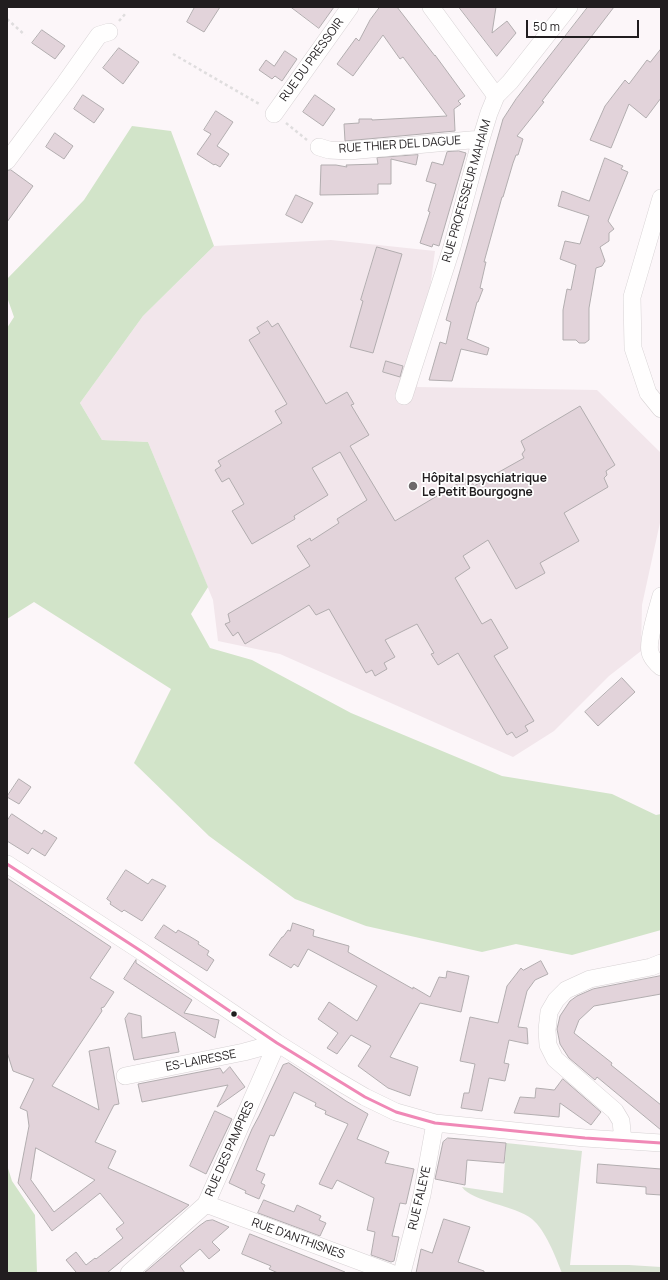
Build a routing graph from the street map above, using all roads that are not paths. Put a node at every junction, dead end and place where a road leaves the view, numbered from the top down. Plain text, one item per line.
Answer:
1 (350, 7) edge
2 (431, 7) edge
3 (569, 7) edge
4 (109, 32) dead end
5 (496, 96) junction
6 (274, 114) road end
7 (481, 139) junction
8 (314, 144) road end
9 (7, 161) edge
10 (661, 198) edge
11 (404, 396) dead end
12 (661, 408) edge
13 (661, 596) edge
14 (661, 667) edge
15 (7, 864) edge
16 (661, 963) edge
17 (277, 1043) junction
18 (124, 1076) dead end
19 (435, 1123) junction
20 (622, 1141) junction
21 (661, 1143) edge
22 (206, 1204) junction
23 (129, 1273) edge
24 (391, 1273) edge
25 (402, 1273) edge

1 - 6 street, RUE DU PRESSOIR
2 - 5 street
3 - 5 street, RUE PROFESSEUR MAHAIM
4 - 9 street
5 - 7 street, RUE PROFESSEUR MAHAIM
7 - 8 street, RUE THIER DEL DAGUE
7 - 11 street, RUE PROFESSEUR MAHAIM
10 - 12 street
13 - 14 street
15 - 17 street
16 - 20 street
17 - 18 street, ES-LAIRESSE
17 - 19 street
17 - 22 street, RUE DES PAMPRES
19 - 20 street
19 - 25 street, RUE FALEYE
20 - 21 street
22 - 23 street, RUE DES PAMPRES
22 - 24 street, RUE D'ANTHISNES

